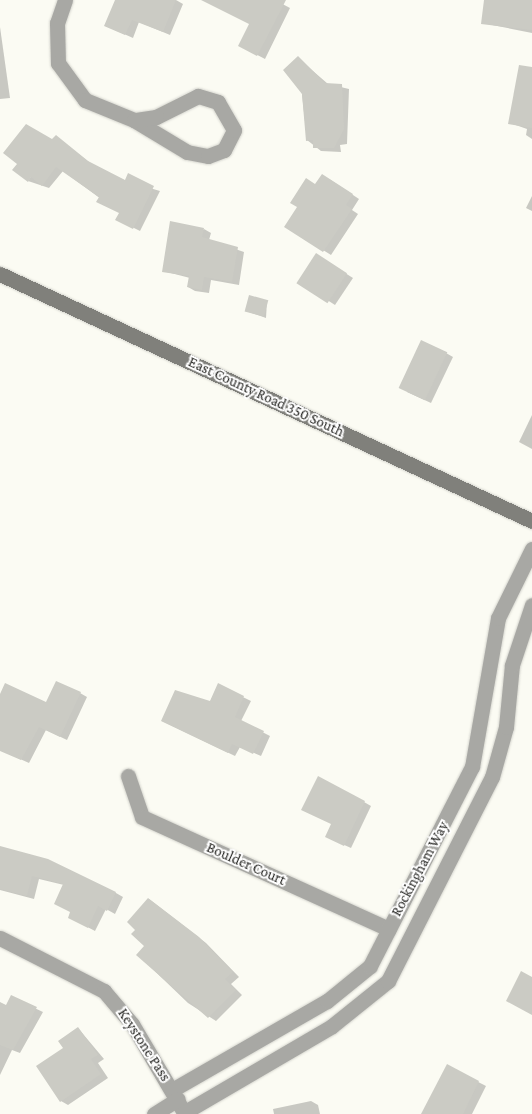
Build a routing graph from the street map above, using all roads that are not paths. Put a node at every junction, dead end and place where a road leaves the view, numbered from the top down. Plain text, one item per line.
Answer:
1 (65, 0) edge
2 (134, 120) junction
3 (0, 274) edge
4 (532, 521) edge
5 (532, 550) edge
6 (532, 605) edge
7 (128, 776) dead end
8 (389, 929) junction
9 (0, 938) edge
10 (180, 1104) edge
11 (154, 1114) edge

1 - 2 street
2 - 2 street
3 - 4 street, East County Road 350 South
5 - 8 street, Rockingham Way
6 - 10 street, Rockingham Way
7 - 8 street, Boulder Court
8 - 10 street, Rockingham Way
9 - 10 street, Keystone Pass
10 - 11 street, Rockingham Way

